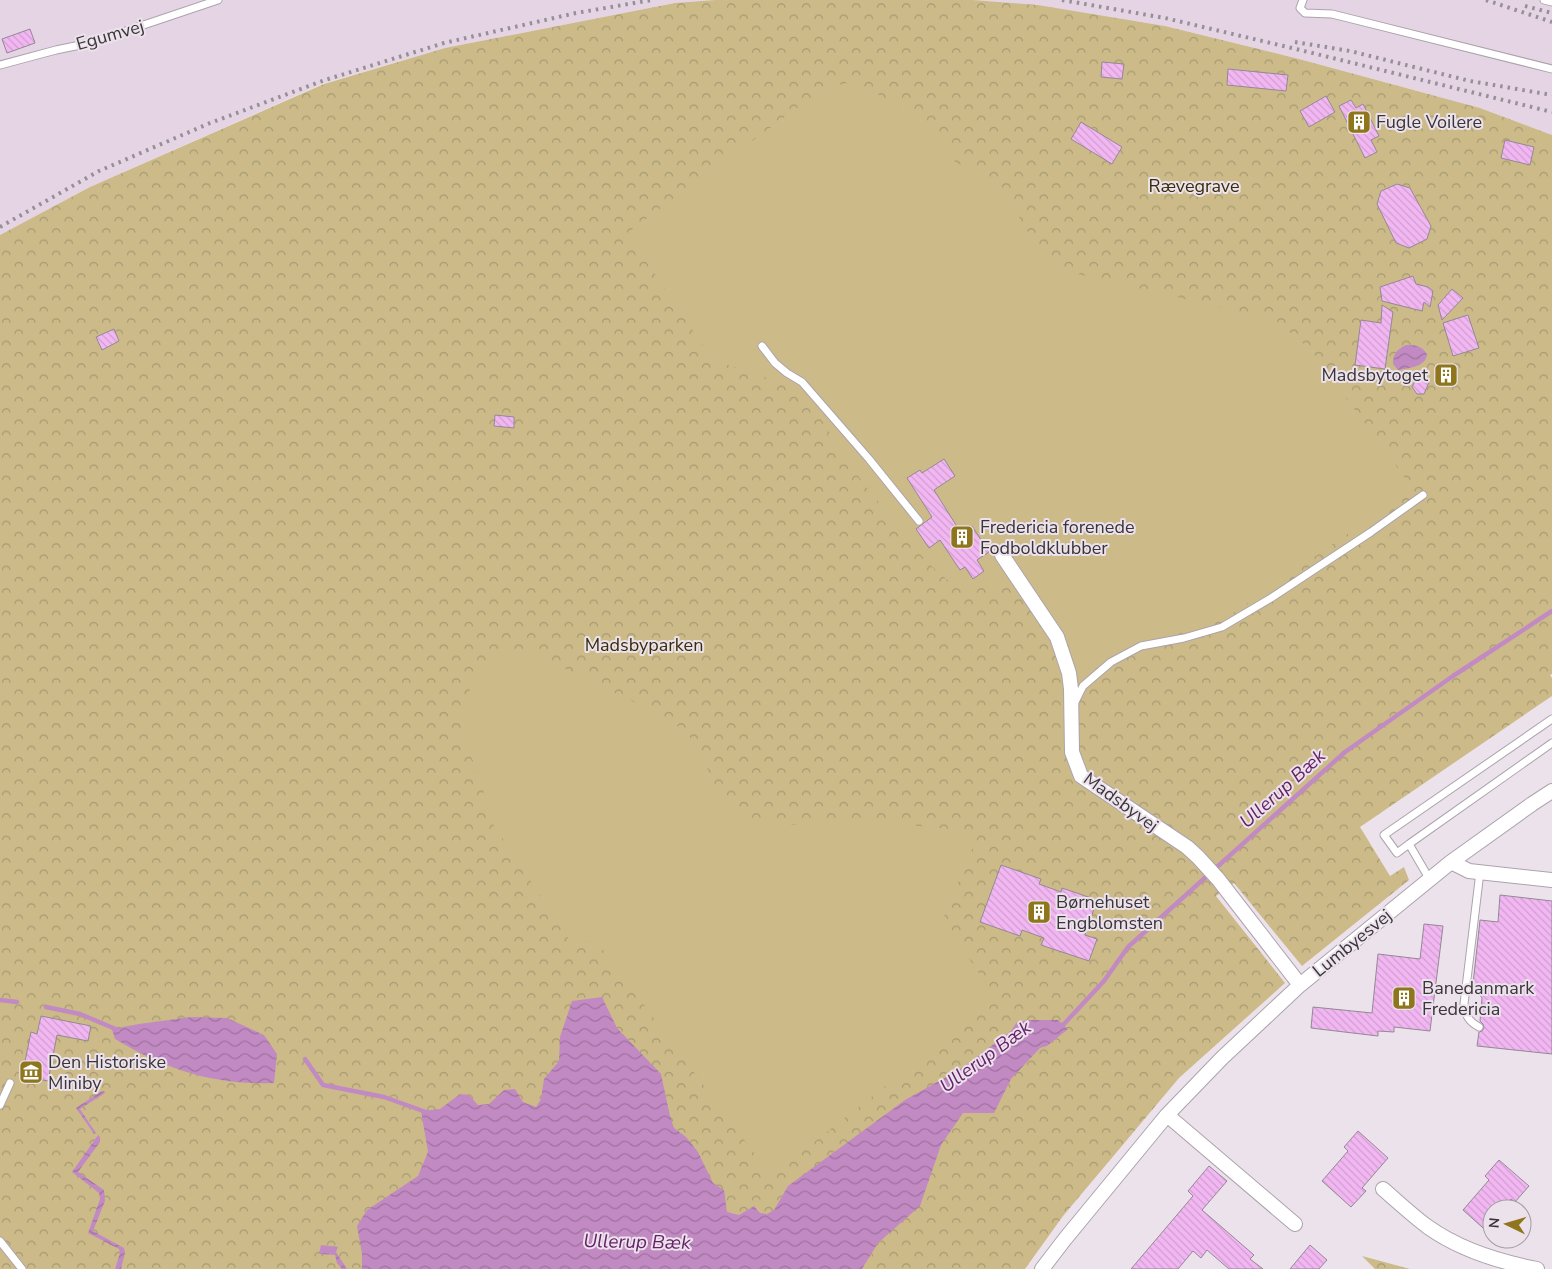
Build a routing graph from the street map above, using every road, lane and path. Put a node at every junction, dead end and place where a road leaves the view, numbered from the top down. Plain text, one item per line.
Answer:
1 (218, 0) edge
2 (1303, 0) edge
3 (1544, 0) edge
4 (1552, 2) edge
5 (0, 64) edge
6 (1552, 69) edge
7 (762, 346) dead end
8 (1423, 495) dead end
9 (919, 521) dead end
10 (1002, 555) dead end
11 (1071, 708) junction
12 (1552, 719) edge
13 (1552, 743) edge
14 (1552, 791) edge
15 (1409, 844) junction
16 (1451, 862) junction
17 (1480, 872) junction
18 (1430, 880) junction
19 (1552, 880) edge
20 (1300, 985) junction
21 (1479, 1027) dead end
22 (10, 1083) dead end
23 (0, 1105) edge
24 (1167, 1115) junction
25 (1383, 1190) dead end
26 (1295, 1224) dead end
27 (0, 1241) edge
28 (22, 1269) edge
29 (1042, 1269) edge
30 (1537, 1269) edge

1 - 5 lane, Egumvej
2 - 6 lane
3 - 4 lane
7 - 9 lane
8 - 11 lane
10 - 11 street, Madsbyvej
11 - 20 street, Madsbyvej
12 - 15 lane
13 - 15 lane
14 - 16 street, Lumbyesvej
15 - 18 lane
16 - 17 street
16 - 18 street, Lumbyesvej
17 - 19 street
17 - 21 lane
18 - 20 street, Lumbyesvej
20 - 24 street, Lumbyesvej
22 - 23 lane
24 - 26 street
24 - 29 street, Lumbyesvej
25 - 30 street
27 - 28 lane

